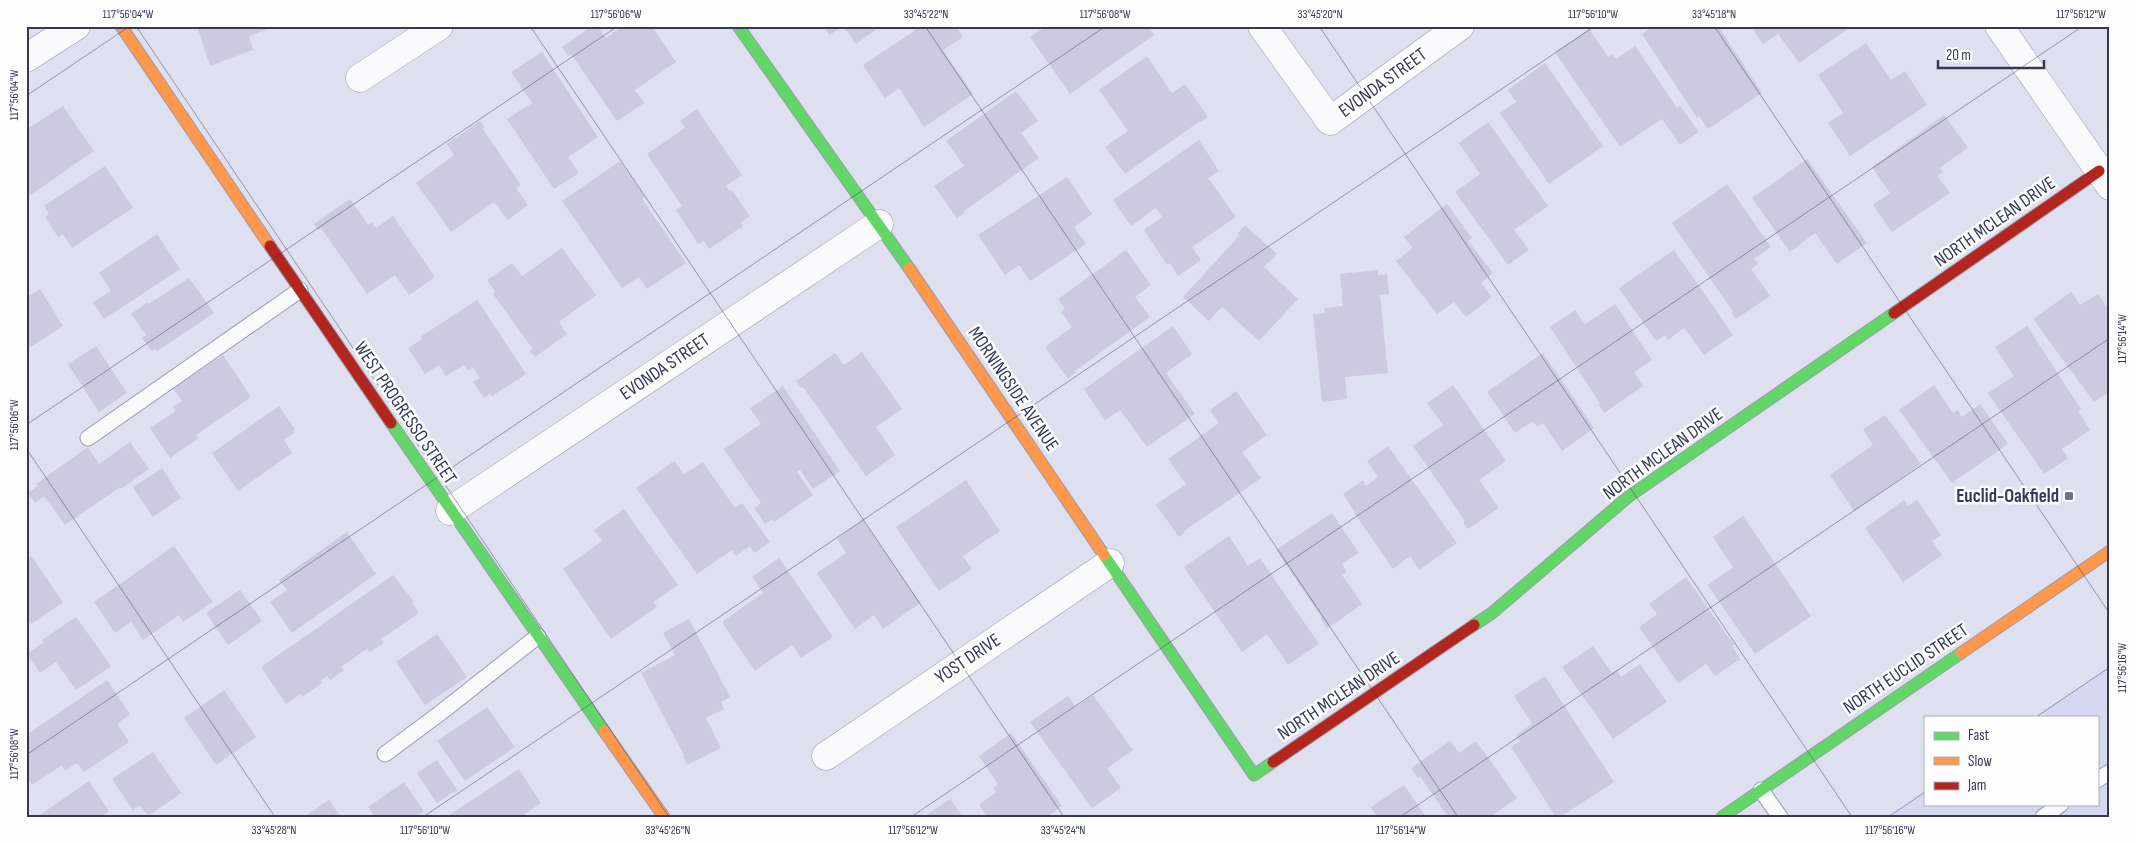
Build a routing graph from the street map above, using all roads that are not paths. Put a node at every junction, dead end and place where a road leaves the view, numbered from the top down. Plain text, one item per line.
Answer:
1 (76, 26) edge
2 (121, 26) edge
3 (439, 26) edge
4 (738, 26) edge
5 (1262, 26) edge
6 (1460, 26) edge
7 (1999, 26) edge
8 (26, 58) edge
9 (360, 78) dead end
10 (2105, 178) edge
11 (879, 224) junction
12 (300, 290) junction
13 (88, 438) dead end
14 (450, 511) junction
15 (2110, 551) edge
16 (1110, 563) junction
17 (538, 636) junction
18 (385, 754) dead end
19 (826, 756) dead end
20 (2110, 772) edge
21 (1254, 775) joint
22 (2098, 779) edge
23 (1761, 790) junction
24 (2058, 806) edge
25 (664, 817) edge
26 (1722, 817) edge
27 (1780, 817) edge
28 (2043, 817) edge

1 - 8 street
2 - 12 street, WEST PROGRESSO STREET
3 - 9 street
4 - 11 street, MORNINGSIDE AVENUE
5 - 6 street, EVONDA STREET
7 - 10 street
10 - 21 street, NORTH MCLEAN DRIVE
11 - 14 street, EVONDA STREET
11 - 16 street, MORNINGSIDE AVENUE
12 - 13 lane
12 - 14 street, WEST PROGRESSO STREET
14 - 17 street, WEST PROGRESSO STREET
15 - 23 street, NORTH EUCLID STREET
16 - 19 street, YOST DRIVE
16 - 21 street, MORNINGSIDE AVENUE
17 - 18 lane
17 - 25 street, WEST PROGRESSO STREET
20 - 22 lane
23 - 26 street, NORTH EUCLID STREET
23 - 27 lane
24 - 28 lane

